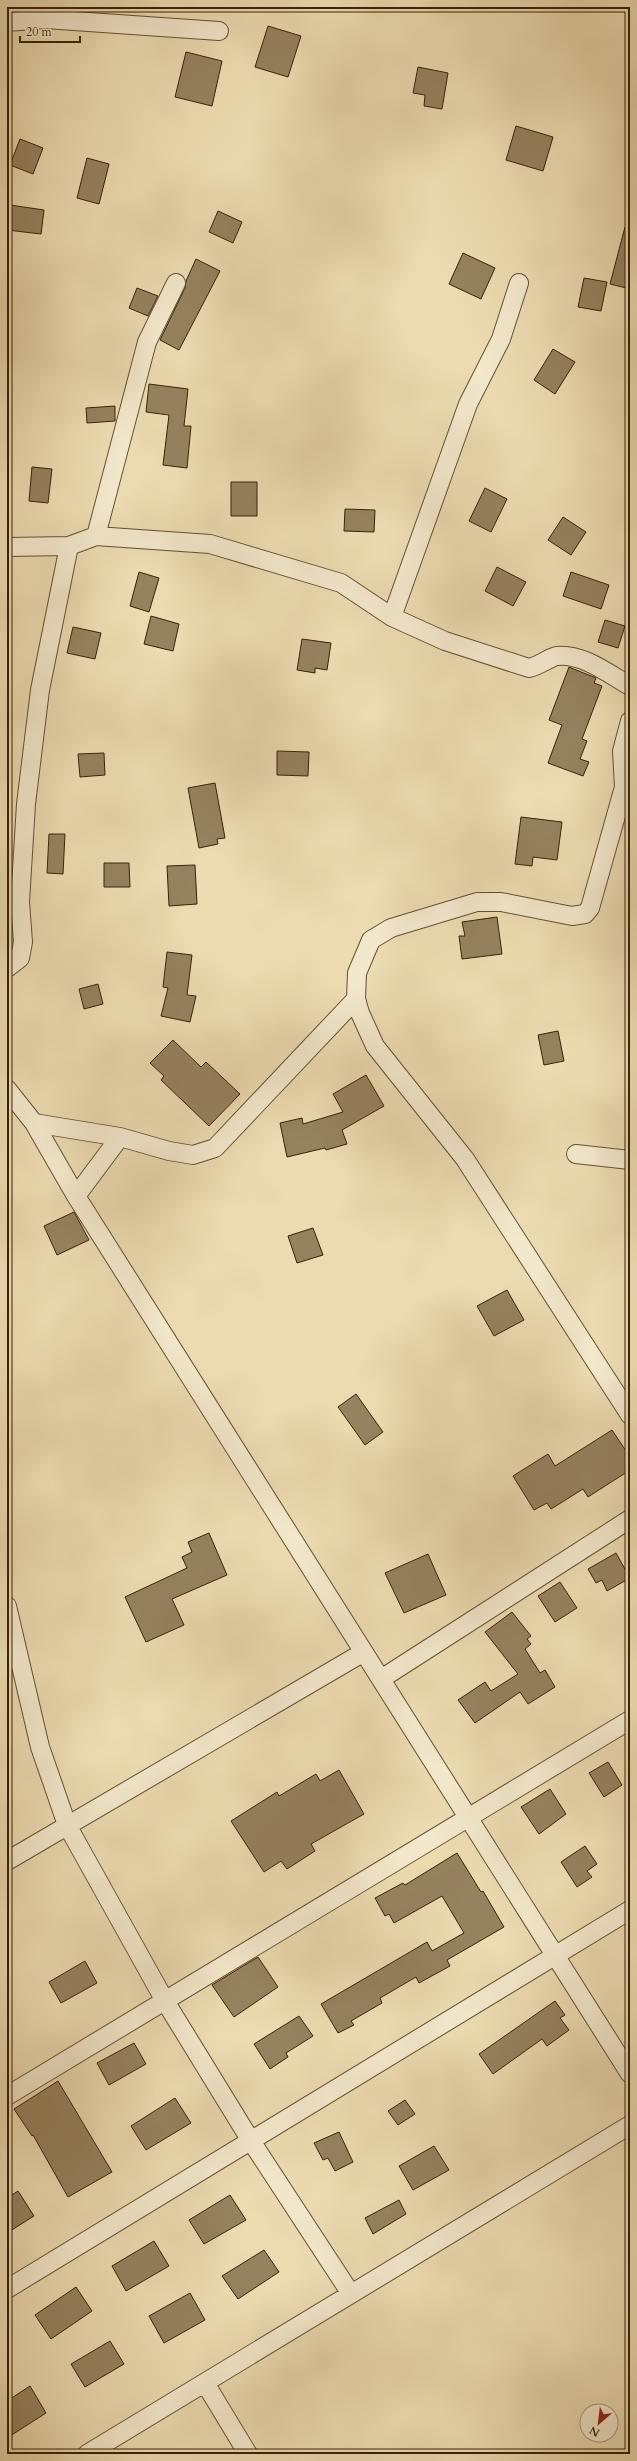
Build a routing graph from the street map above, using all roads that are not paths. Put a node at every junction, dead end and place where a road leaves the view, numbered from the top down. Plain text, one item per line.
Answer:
1 (7, 22) edge
2 (219, 31) dead end
3 (176, 283) dead end
4 (518, 283) dead end
5 (96, 536) junction
6 (69, 546) junction
7 (7, 547) edge
8 (392, 617) junction
9 (630, 686) edge
10 (630, 720) edge
11 (7, 968) edge
12 (356, 999) junction
13 (7, 1089) edge
14 (34, 1123) junction
15 (120, 1137) junction
16 (576, 1154) dead end
17 (630, 1160) edge
18 (76, 1196) junction
19 (630, 1414) edge
20 (630, 1519) edge
21 (7, 1606) edge
22 (10, 1633) edge
23 (364, 1652) junction
24 (380, 1678) junction
25 (630, 1720) edge
26 (468, 1818) junction
27 (67, 1825) junction
28 (7, 1861) edge
29 (630, 1910) edge
30 (555, 1956) junction
31 (165, 2000) junction
32 (630, 2074) edge
33 (7, 2096) edge
34 (630, 2125) edge
35 (251, 2141) junction
36 (7, 2289) edge
37 (351, 2294) junction
38 (205, 2383) junction
39 (87, 2454) edge
40 (248, 2454) edge

1 - 2 street
3 - 5 street
4 - 8 street
5 - 6 street
5 - 8 street
6 - 7 street
6 - 11 street
8 - 9 street
10 - 12 street
12 - 15 street
12 - 19 street
13 - 14 street
14 - 15 street
14 - 18 street
15 - 18 street
16 - 17 street
18 - 23 street
20 - 24 street
21 - 22 street
22 - 27 street
23 - 24 street
23 - 27 street
24 - 26 street
25 - 26 street
26 - 30 street
26 - 31 street
27 - 28 street
27 - 31 street
29 - 30 street
30 - 32 street
30 - 35 street
31 - 33 street
31 - 35 street
34 - 37 street
35 - 36 street
35 - 37 street
37 - 38 street
38 - 39 street
38 - 40 street

